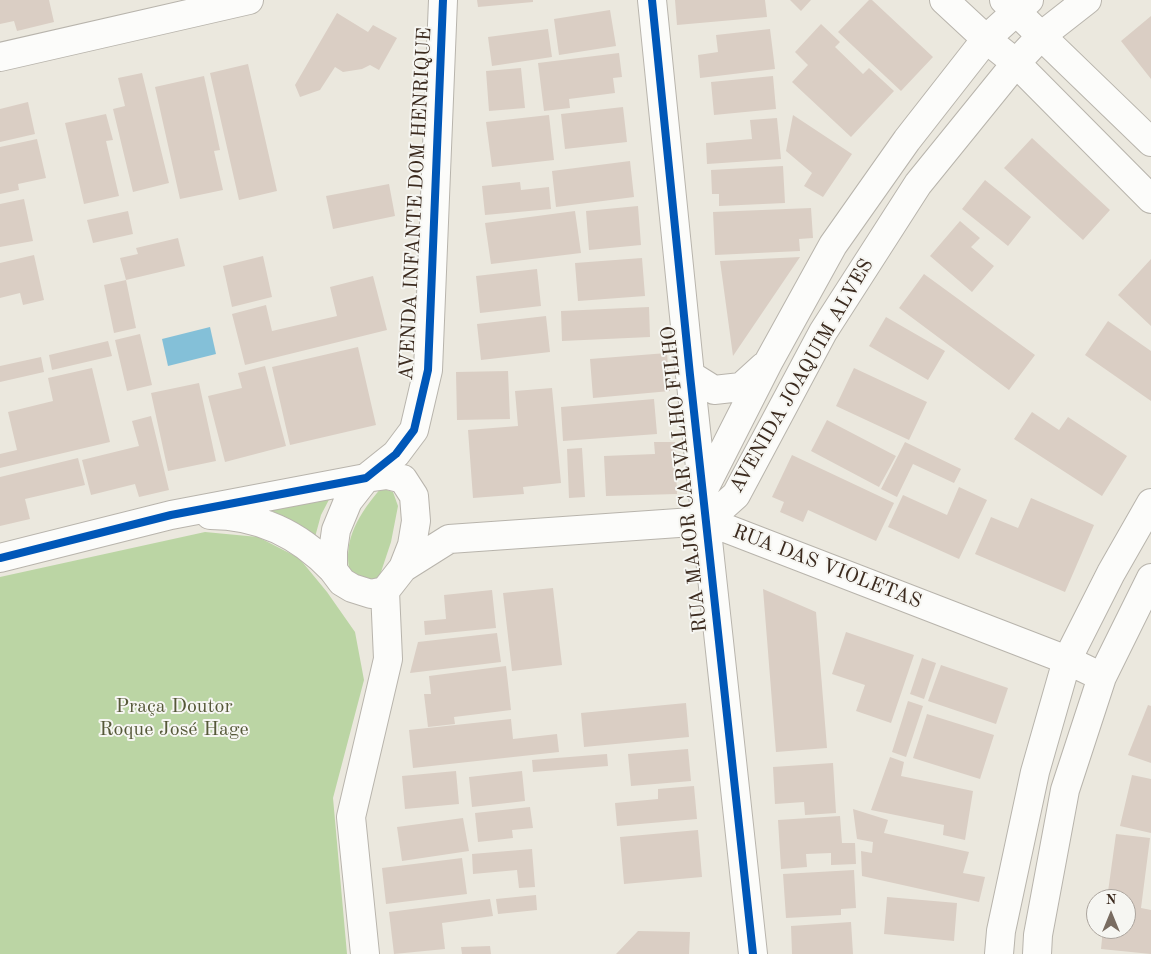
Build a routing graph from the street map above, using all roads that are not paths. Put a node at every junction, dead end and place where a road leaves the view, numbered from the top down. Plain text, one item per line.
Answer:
1 (249, 0) edge
2 (443, 0) edge
3 (652, 0) edge
4 (944, 0) edge
5 (1087, 0) edge
6 (1016, 3) edge
7 (1041, 36) junction
8 (986, 39) junction
9 (0, 57) edge
10 (1016, 63) junction
11 (1151, 142) edge
12 (1151, 198) edge
13 (770, 361) junction
14 (690, 375) junction
15 (366, 478) junction
16 (703, 491) junction
17 (414, 496) junction
18 (1151, 503) edge
19 (171, 514) junction
20 (707, 521) junction
21 (449, 538) junction
22 (0, 558) edge
23 (403, 568) junction
24 (333, 570) junction
25 (1151, 578) edge
26 (385, 591) junction
27 (1067, 660) junction
28 (1102, 677) junction
29 (365, 954) edge
30 (754, 954) edge
31 (999, 954) edge
32 (1037, 954) edge

1 - 9 street
2 - 15 street, AVENDA INFANTE DOM HENRIQUE
3 - 14 street, RUA MAJOR CARVALHO FILHO
4 - 8 street
5 - 7 street, AVENIDA JOAQUIM ALVES
6 - 7 street
6 - 8 street, AVENIDA JOAQUIM ALVES
7 - 10 street, AVENIDA JOAQUIM ALVES
7 - 11 street
8 - 10 street
8 - 13 street, AVENIDA JOAQUIM ALVES
10 - 12 street
10 - 20 street, AVENIDA JOAQUIM ALVES
13 - 14 street, AVENIDA JOAQUIM ALVES
13 - 16 street, AVENIDA JOAQUIM ALVES
14 - 16 street, RUA MAJOR CARVALHO FILHO
15 - 17 street
15 - 19 street
15 - 24 street
16 - 20 street, RUA MAJOR CARVALHO FILHO
17 - 21 street
17 - 23 street
18 - 27 street
19 - 22 street
19 - 24 street
20 - 21 street, RUA DAS VIOLETAS
20 - 27 street, RUA DAS VIOLETAS
20 - 30 street, RUA MAJOR CARVALHO FILHO
21 - 23 street, RUA DAS VIOLETAS
23 - 26 street
24 - 26 street
25 - 28 street
26 - 29 street
27 - 28 street, RUA DAS VIOLETAS
27 - 31 street
28 - 32 street

